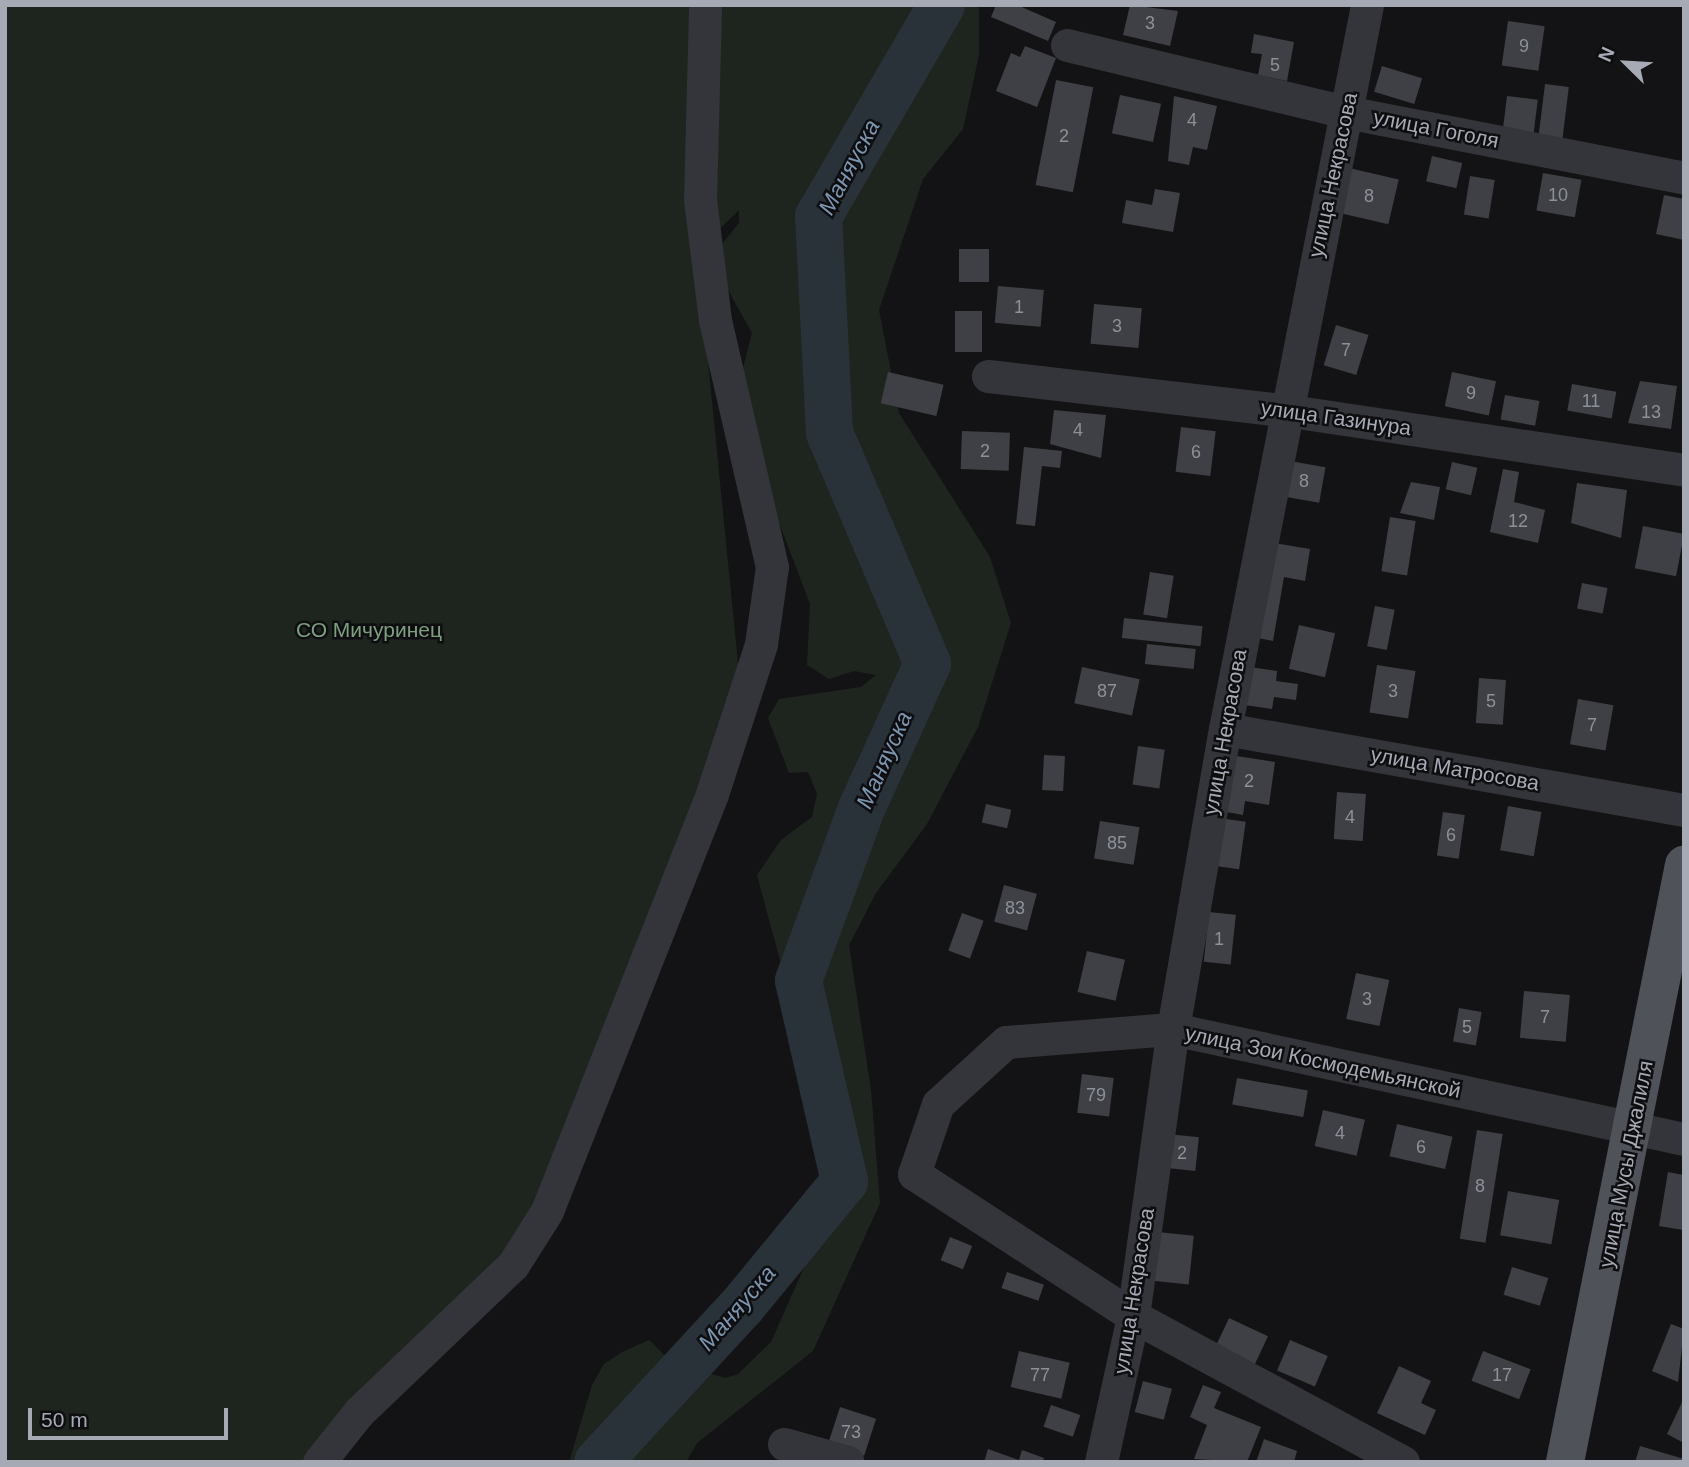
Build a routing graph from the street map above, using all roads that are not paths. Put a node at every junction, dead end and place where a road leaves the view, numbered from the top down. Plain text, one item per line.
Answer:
1 (705, 5) edge
2 (1367, 5) edge
3 (1067, 45) dead end
4 (1346, 111) junction
5 (1684, 178) edge
6 (988, 376) dead end
7 (1284, 410) junction
8 (1684, 470) edge
9 (1225, 729) junction
10 (1684, 810) edge
11 (1684, 865) edge
12 (1172, 1029) junction
13 (1634, 1129) junction
14 (1684, 1139) edge
15 (1133, 1316) junction
16 (785, 1444) dead end
17 (319, 1462) edge
18 (848, 1462) edge
19 (1101, 1462) edge
20 (1403, 1462) edge
21 (1564, 1462) edge

1 - 17 street
2 - 4 street, улица Некрасова
3 - 4 street, улица Гоголя
4 - 5 street, улица Гоголя
4 - 7 street, улица Некрасова
6 - 7 street, улица Газинура
7 - 8 street, улица Газинура
7 - 9 street, улица Некрасова
9 - 10 street, улица Матросова
9 - 12 street, улица Некрасова
11 - 13 main road, улица Мусы Джалиля
12 - 13 street, улица Зои Космодемьянской
12 - 15 street, улица Некрасова
12 - 15 street, улица Зои Космодемьянской
13 - 14 street, улица Зои Космодемьянской
13 - 21 main road, улица Мусы Джалиля
15 - 19 street, улица Некрасова
15 - 20 street
16 - 18 street

